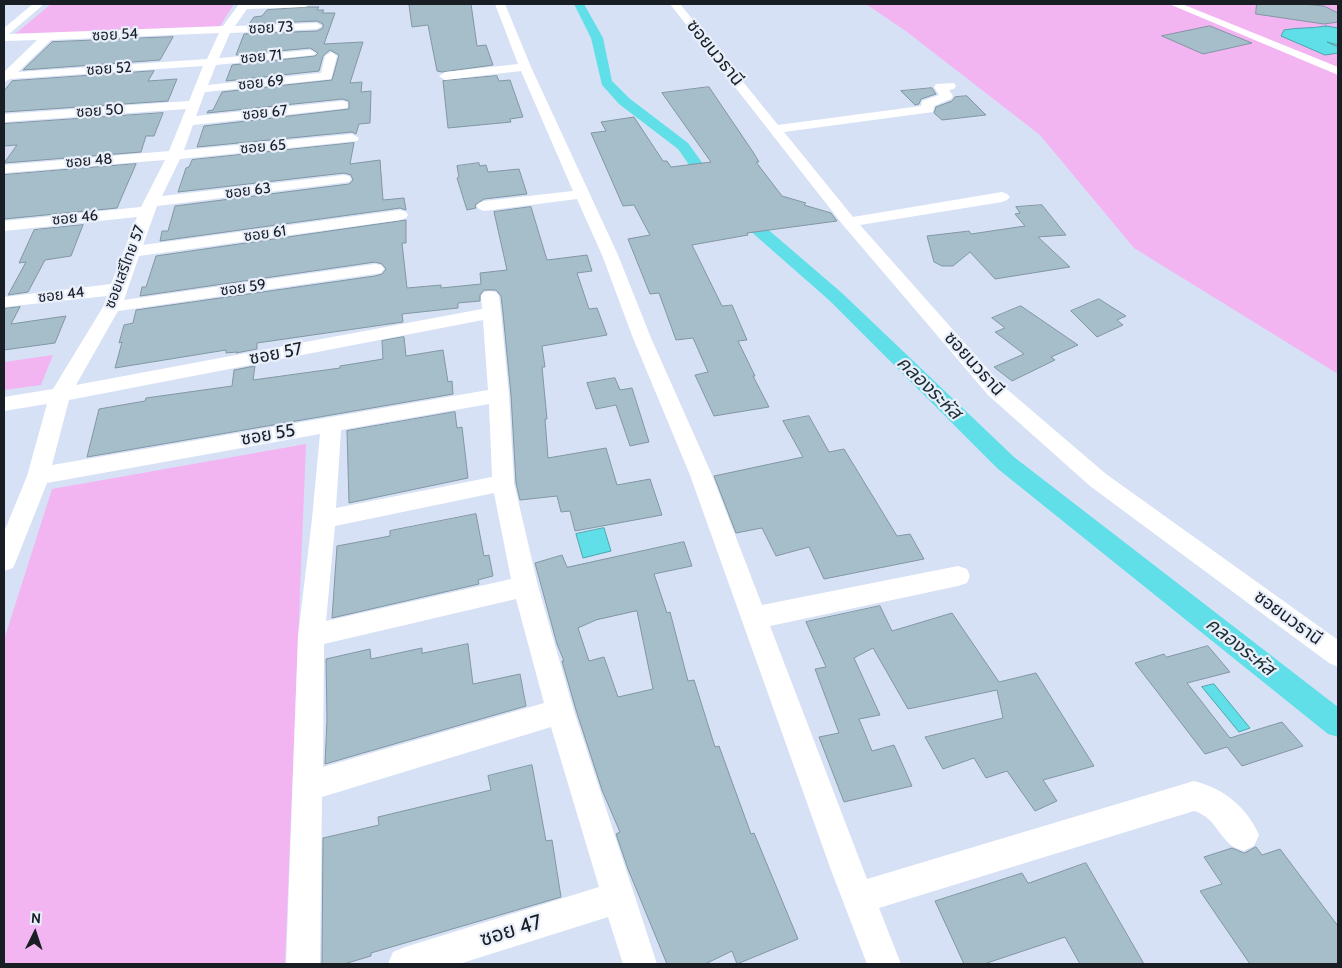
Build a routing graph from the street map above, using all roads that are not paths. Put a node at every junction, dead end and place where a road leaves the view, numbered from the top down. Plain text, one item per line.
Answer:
1 (39, 4) edge
2 (305, 4) edge
3 (500, 4) edge
4 (675, 4) edge
5 (1174, 4) edge
6 (1191, 4) edge
7 (244, 5) edge
8 (1205, 9) dead end
9 (317, 26) dead end
10 (226, 30) junction
11 (4, 33) edge
12 (4, 38) edge
13 (46, 38) junction
14 (310, 53) dead end
15 (331, 56) dead end
16 (211, 62) junction
17 (525, 67) junction
18 (1338, 71) edge
19 (445, 76) dead end
20 (5, 77) edge
21 (950, 86) dead end
22 (198, 97) junction
23 (342, 105) dead end
24 (4, 118) edge
25 (188, 121) junction
26 (776, 129) junction
27 (352, 138) dead end
28 (174, 154) junction
29 (4, 169) edge
30 (344, 179) dead end
31 (582, 194) junction
32 (1002, 198) dead end
33 (150, 206) junction
34 (484, 206) dead end
35 (400, 216) dead end
36 (849, 222) junction
37 (4, 226) edge
38 (131, 252) junction
39 (375, 269) dead end
40 (118, 288) junction
41 (4, 302) edge
42 (112, 307) junction
43 (499, 395) junction
44 (60, 396) junction
45 (4, 404) edge
46 (331, 424) junction
47 (38, 476) junction
48 (503, 483) junction
49 (324, 519) junction
50 (11, 522) edge
51 (4, 561) edge
52 (958, 576) dead end
53 (525, 586) junction
54 (754, 618) junction
55 (311, 636) junction
56 (1338, 655) edge
57 (560, 710) junction
58 (309, 786) junction
59 (1243, 835) dead end
60 (617, 898) junction
61 (858, 898) junction
62 (303, 964) edge
63 (405, 964) edge
64 (640, 964) edge
65 (884, 964) edge

1 - 11 street
2 - 7 street
3 - 17 street
4 - 26 street, ซอยนวธานี
5 - 18 street
6 - 8 street
7 - 10 street, ซอยเสรีไทย 57
9 - 10 street, ซอย 73
10 - 13 street, ซอย 54
10 - 16 street, ซอยเสรีไทย 57
12 - 13 street, ซอย 54
13 - 20 street
14 - 16 street, ซอย 71
15 - 22 street, ซอย 69
16 - 20 street, ซอย 52
16 - 22 street, ซอยเสรีไทย 57
17 - 19 street
17 - 31 street
21 - 26 street
22 - 24 street, ซอย 50
22 - 25 street, ซอยเสรีไทย 57
23 - 25 street, ซอย 67
25 - 28 street, ซอยเสรีไทย 57
26 - 36 street, ซอยนวธานี
27 - 28 street, ซอย 65
28 - 29 street, ซอย 48
28 - 33 street, ซอยเสรีไทย 57
30 - 33 street, ซอย 63
31 - 34 street
31 - 54 street
32 - 36 street
33 - 37 street, ซอย 46
33 - 38 street, ซอยเสรีไทย 57
35 - 38 street, ซอย 61
36 - 56 street, ซอยนวธานี
38 - 40 street, ซอยเสรีไทย 57
39 - 42 street, ซอย 59
40 - 41 street, ซอย 44
40 - 42 street, ซอยเสรีไทย 57
42 - 44 street, ซอยเสรีไทย 57
43 - 44 street, ซอย 57
43 - 46 street, ซอย 55
43 - 48 street
44 - 45 street, ซอย 57
44 - 47 street, ซอยเสรีไทย 57
46 - 47 street, ซอย 55
46 - 49 street
47 - 50 street, ซอยเสรีไทย 57
48 - 49 street
48 - 53 street
49 - 55 street
50 - 51 street, ซอยเสรีไทย 57
52 - 54 street
53 - 55 street
53 - 57 street
54 - 61 street
55 - 58 street
57 - 58 street
57 - 60 street
58 - 62 street
59 - 61 street
60 - 63 street, ซอย 47
60 - 64 street
61 - 65 street

